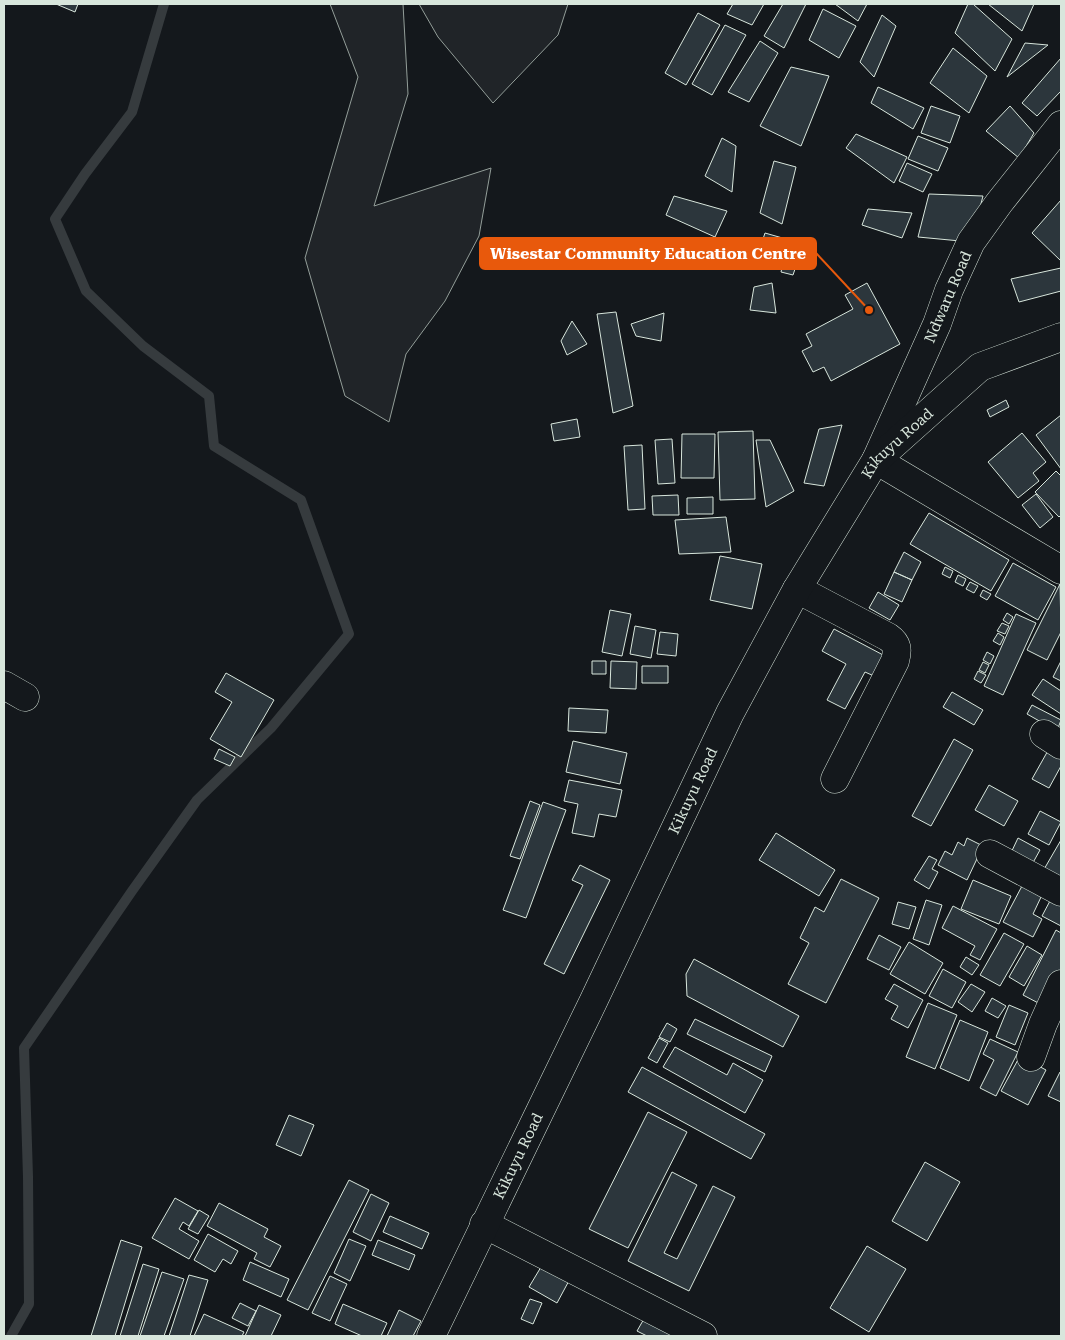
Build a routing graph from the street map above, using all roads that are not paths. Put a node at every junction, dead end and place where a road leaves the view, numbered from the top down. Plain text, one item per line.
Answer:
1 (1061, 125) edge
2 (1061, 337) edge
3 (876, 460) junction
4 (1061, 570) edge
5 (797, 590) junction
6 (835, 779) dead end
7 (990, 854) dead end
8 (1061, 892) edge
9 (1061, 984) edge
10 (1031, 1057) dead end
11 (484, 1224) junction
12 (431, 1336) edge
13 (703, 1336) edge

1 - 3 street, Ndwaru Road
2 - 3 street, Kikuyu Road
3 - 4 street
3 - 5 street, Kikuyu Road
5 - 6 street
5 - 11 street, Kikuyu Road
7 - 8 street
9 - 10 street
11 - 12 street, Kikuyu Road
11 - 13 street

